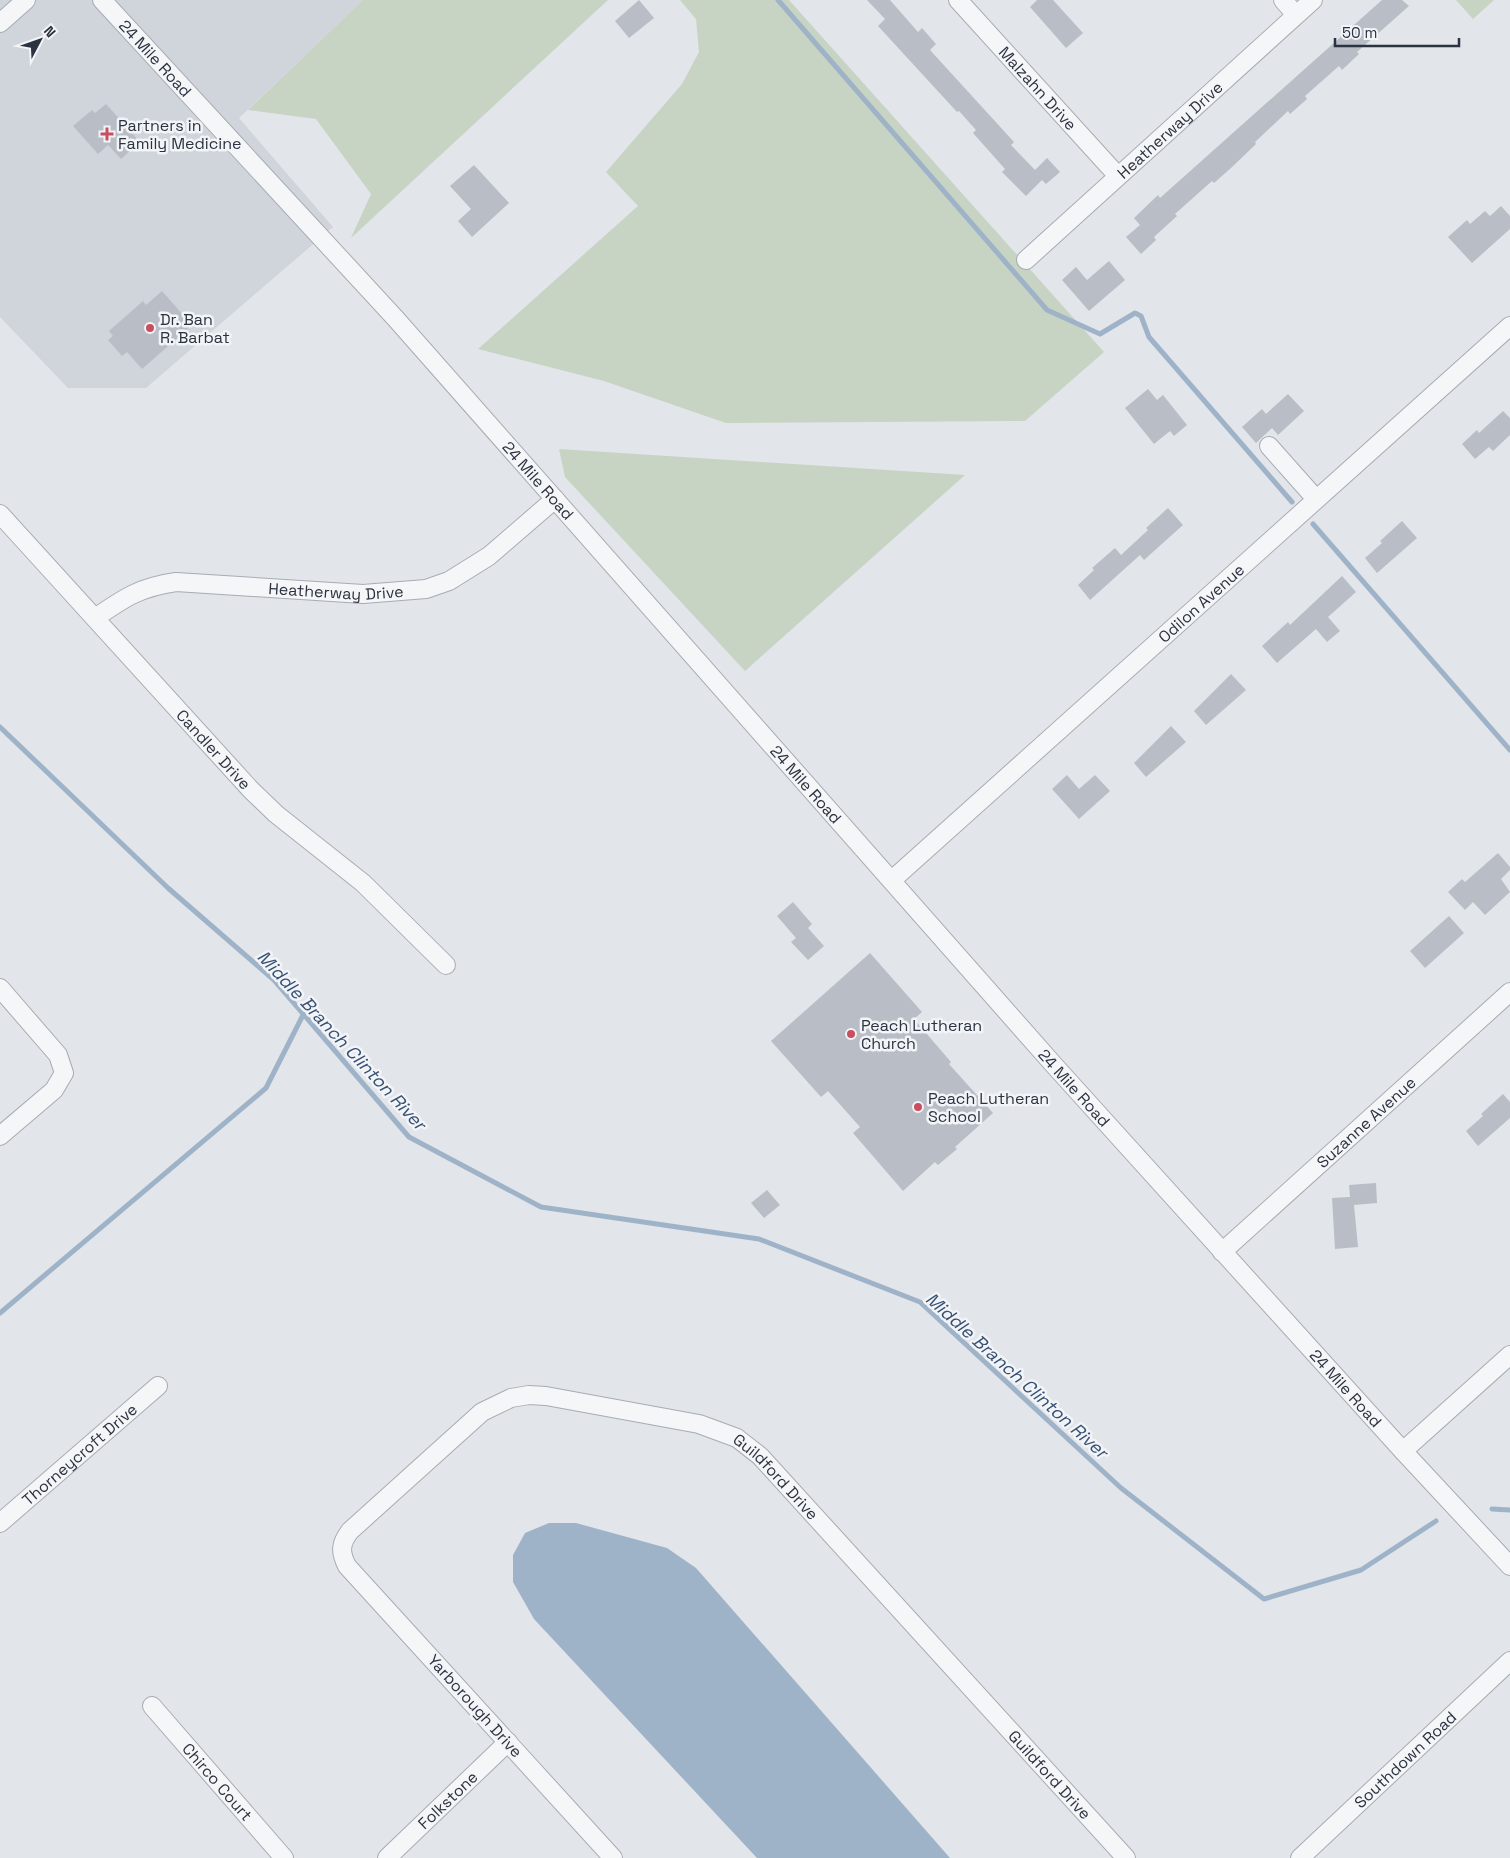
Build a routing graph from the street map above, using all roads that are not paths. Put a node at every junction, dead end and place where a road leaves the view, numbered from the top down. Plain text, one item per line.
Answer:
1 (26, 0) edge
2 (102, 0) edge
3 (958, 0) edge
4 (1283, 0) edge
5 (1313, 0) edge
6 (1296, 15) junction
7 (0, 23) edge
8 (1118, 175) junction
9 (1026, 260) dead end
10 (1510, 326) edge
11 (1269, 446) dead end
12 (555, 499) junction
13 (1316, 499) junction
14 (0, 514) edge
15 (95, 618) junction
16 (892, 880) junction
17 (446, 965) dead end
18 (0, 988) edge
19 (1510, 992) edge
20 (0, 1136) edge
21 (1222, 1252) junction
22 (1510, 1355) edge
23 (158, 1386) dead end
24 (1403, 1451) junction
25 (0, 1523) edge
26 (341, 1551) joint
27 (1510, 1566) edge
28 (1510, 1661) edge
29 (152, 1706) dead end
30 (508, 1742) junction
31 (284, 1858) edge
32 (387, 1858) edge
33 (613, 1858) edge
34 (1126, 1858) edge
35 (1300, 1858) edge

1 - 7 street
2 - 12 street, 24 Mile Road
3 - 8 street, Malzahn Drive
4 - 6 street
5 - 6 street, Heatherway Drive
6 - 8 street, Heatherway Drive
8 - 9 street, Heatherway Drive
10 - 13 street, Odilon Avenue
11 - 13 street
12 - 15 street, Heatherway Drive
12 - 16 street, 24 Mile Road
13 - 16 street, Odilon Avenue
14 - 15 street, Candler Drive
15 - 17 street, Candler Drive
16 - 21 street, 24 Mile Road
18 - 20 street
19 - 21 street, Suzanne Avenue
21 - 24 street, 24 Mile Road
22 - 24 street
23 - 25 street, Thorneycroft Drive
24 - 27 street, 24 Mile Road
26 - 30 street, Yarborough Drive
26 - 34 street, Guildford Drive
28 - 35 street, Southdown Road
29 - 31 street, Chirco Court
30 - 32 street, Folkstone
30 - 33 street, Yarborough Drive

